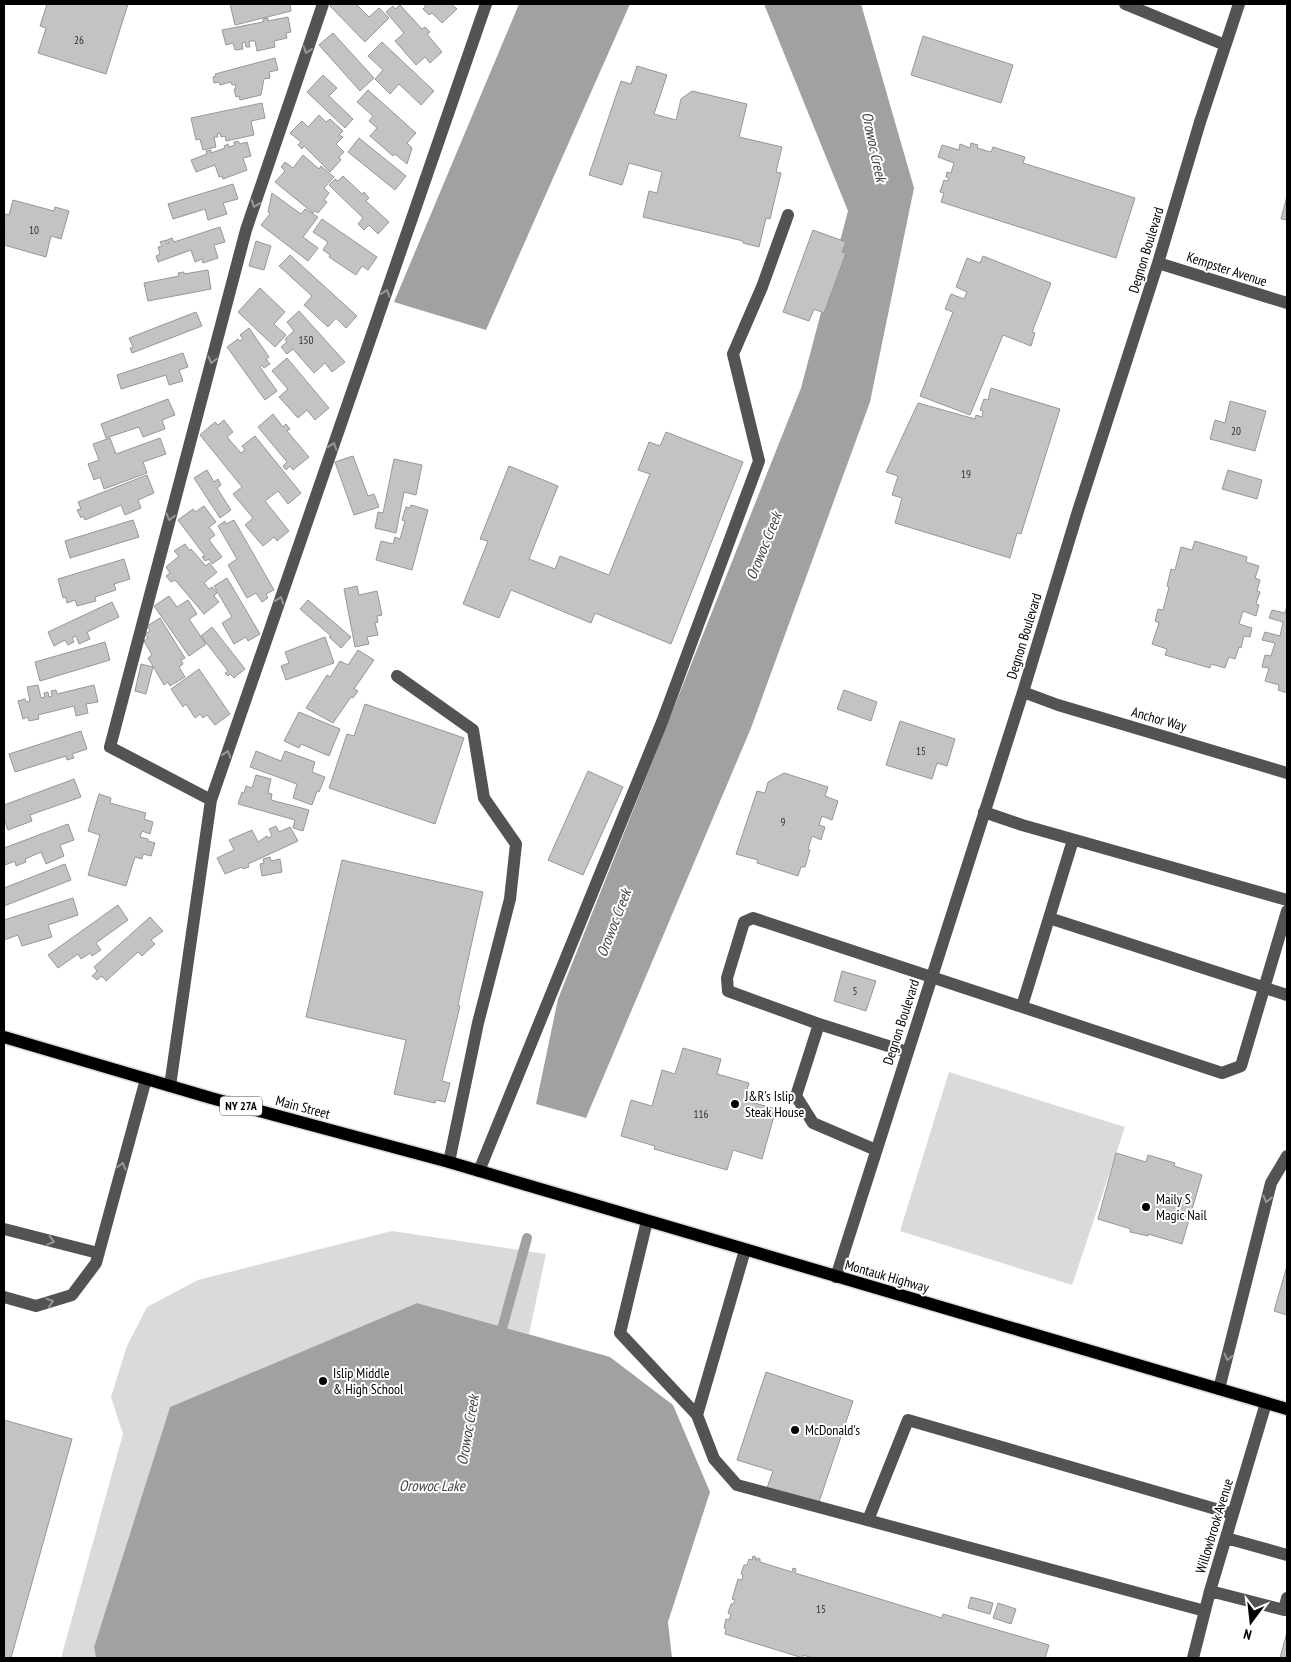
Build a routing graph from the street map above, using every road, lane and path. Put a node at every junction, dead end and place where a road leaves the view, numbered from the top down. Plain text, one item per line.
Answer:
1 (323, 4) edge
2 (486, 4) edge
3 (1125, 4) edge
4 (1239, 4) edge
5 (1226, 45) junction
6 (788, 215) dead end
7 (1158, 262) junction
8 (1287, 304) edge
9 (397, 676) dead end
10 (1023, 692) junction
11 (1287, 773) edge
12 (211, 800) junction
13 (984, 812) junction
14 (1073, 840) junction
15 (1287, 900) edge
16 (1287, 911) edge
17 (1049, 918) junction
18 (931, 976) junction
19 (1264, 988) junction
20 (1287, 995) edge
21 (1022, 1006) junction
22 (818, 1024) junction
23 (4, 1037) edge
24 (907, 1052) junction
25 (146, 1079) junction
26 (170, 1086) junction
27 (876, 1150) junction
28 (1287, 1156) edge
29 (449, 1162) junction
30 (479, 1171) junction
31 (647, 1221) junction
32 (4, 1229) edge
33 (745, 1250) junction
34 (98, 1253) junction
35 (836, 1277) junction
36 (4, 1297) edge
37 (1219, 1389) junction
38 (1266, 1403) junction
39 (1287, 1409) edge
40 (697, 1416) junction
41 (1233, 1514) junction
42 (868, 1520) junction
43 (1226, 1538) junction
44 (1287, 1555) edge
45 (1210, 1591) junction
46 (1287, 1598) edge
47 (1205, 1611) junction
48 (1193, 1658) edge

1 -> 12 street
12 -> 2 street
3 - 5 street
4 - 5 street, Degnon Boulevard
5 - 7 street, Degnon Boulevard
6 - 30 street
7 - 8 street, Kempster Avenue
7 - 10 street, Degnon Boulevard
9 - 29 street
10 - 11 street, Anchor Way
10 - 13 street, Degnon Boulevard
12 - 26 street
13 - 14 street
13 - 18 street, Degnon Boulevard
14 - 15 street
14 - 17 street
16 - 19 street
17 - 19 street
17 - 21 street
18 - 21 street
18 - 22 street
18 - 24 street, Degnon Boulevard
19 - 20 street
19 - 21 street
22 - 24 street
22 - 27 street
23 - 25 main road, Main Street / NY 27A
24 - 27 street, Degnon Boulevard
25 - 26 main road, Main Street / NY 27A
34 -> 25 street
26 - 29 main road, Main Street / NY 27A
27 - 35 street, Degnon Boulevard
28 -> 37 street
29 - 30 main road, Main Street / NY 27A
30 - 31 main road, Montauk Highway
31 - 33 main road, Montauk Highway
31 - 40 street
32 -> 34 street
33 - 35 main road, Montauk Highway
33 - 40 street
36 -> 34 street
35 - 37 main road, Montauk Highway
37 - 38 main road, Montauk Highway
38 - 39 main road, Montauk Highway
38 - 41 street, Willowbrook Avenue
40 - 42 street
41 - 42 street
41 - 43 street, Willowbrook Avenue
42 - 47 street
43 - 44 street
43 - 45 street, Willowbrook Avenue
45 - 46 street
45 - 47 street, Willowbrook Avenue
47 - 48 street, Willowbrook Avenue

